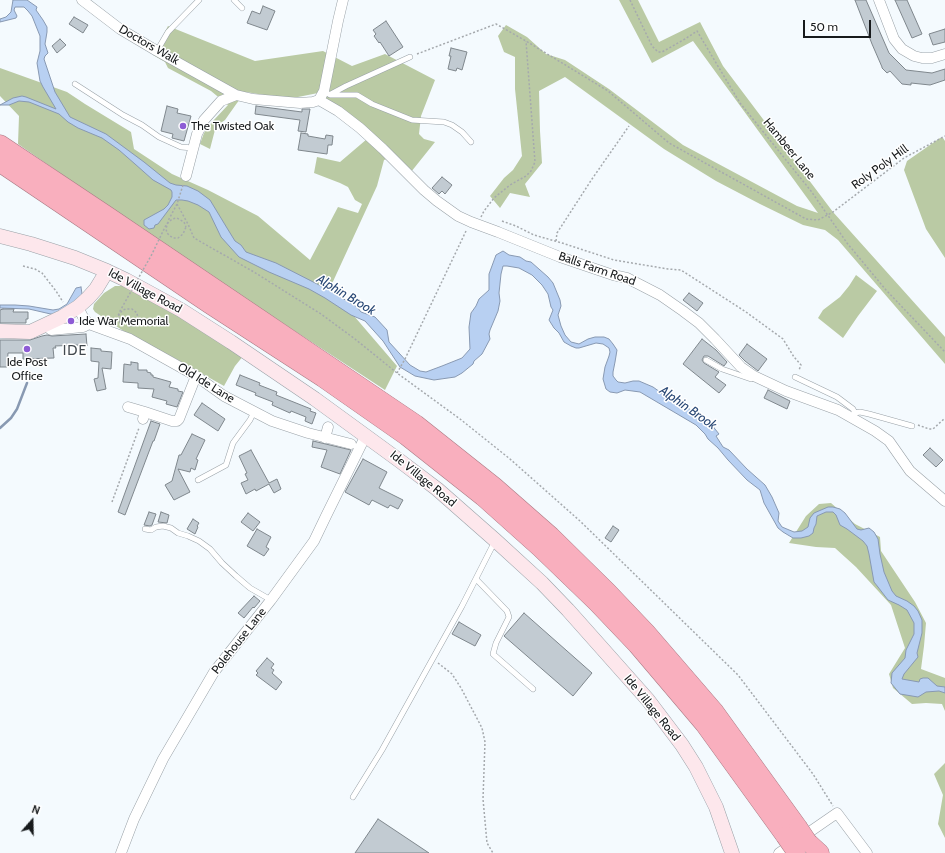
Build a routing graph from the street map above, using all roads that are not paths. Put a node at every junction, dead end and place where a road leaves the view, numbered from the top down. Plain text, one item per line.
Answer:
1 (82, 0) edge
2 (199, 0) edge
3 (234, 0) edge
4 (343, 0) edge
5 (879, 0) edge
6 (242, 8) dead end
7 (157, 51) junction
8 (945, 54) edge
9 (410, 57) road end
10 (75, 84) dead end
11 (220, 85) junction
12 (327, 93) junction
13 (236, 95) junction
14 (319, 100) junction
15 (221, 101) junction
16 (471, 142) dead end
17 (0, 144) edge
18 (193, 148) junction
19 (0, 163) edge
20 (184, 180) road end
21 (0, 236) edge
22 (107, 271) junction
23 (71, 306) junction
24 (89, 324) junction
25 (45, 325) junction
26 (0, 331) edge
27 (706, 360) dead end
28 (196, 376) junction
29 (795, 377) road end
30 (758, 378) junction
31 (128, 407) dead end
32 (254, 412) junction
33 (853, 415) junction
34 (912, 426) road end
35 (328, 427) dead end
36 (366, 435) junction
37 (325, 438) junction
38 (351, 444) dead end
39 (198, 480) dead end
40 (945, 501) edge
41 (145, 529) dead end
42 (496, 540) junction
43 (476, 579) junction
44 (271, 600) junction
45 (533, 689) dead end
46 (353, 797) dead end
47 (791, 832) junction
48 (805, 851) edge
49 (121, 853) edge
50 (732, 853) edge
51 (779, 853) edge
52 (867, 853) edge

1 - 7 street, Doctors Walk
2 - 7 lane
3 - 6 lane
4 - 12 street
5 - 8 street
7 - 11 street, Doctors Walk
9 - 12 lane
10 - 18 lane
11 - 13 street, Doctors Walk
11 - 15 street
12 - 14 street
12 - 16 lane
13 - 14 street
13 - 15 street
14 - 30 street, Balls Farm Road
15 - 18 street
17 - 47 highway
18 - 20 street
19 - 47 highway
21 - 22 street, Ide Village Road
22 - 23 street
22 - 36 street, Ide Village Road
23 - 24 street
23 - 25 street
24 - 25 street
24 - 28 street, Old Ide Lane
25 - 26 street
27 - 30 lane
28 - 31 street
28 - 32 street, Old Ide Lane
29 - 33 lane
30 - 33 street, Balls Farm Road
32 - 37 street, Old Ide Lane
32 - 39 lane
33 - 34 lane
33 - 40 street, Balls Farm Road
35 - 37 street
36 - 42 street, Ide Village Road
36 - 44 street, Polehouse Lane
37 - 38 street, Old Ide Lane
41 - 44 lane
42 - 43 lane
42 - 50 street, Ide Village Road
43 - 45 lane
43 - 46 lane
44 - 49 street, Polehouse Lane
47 - 48 highway, bridge
51 - 52 street

